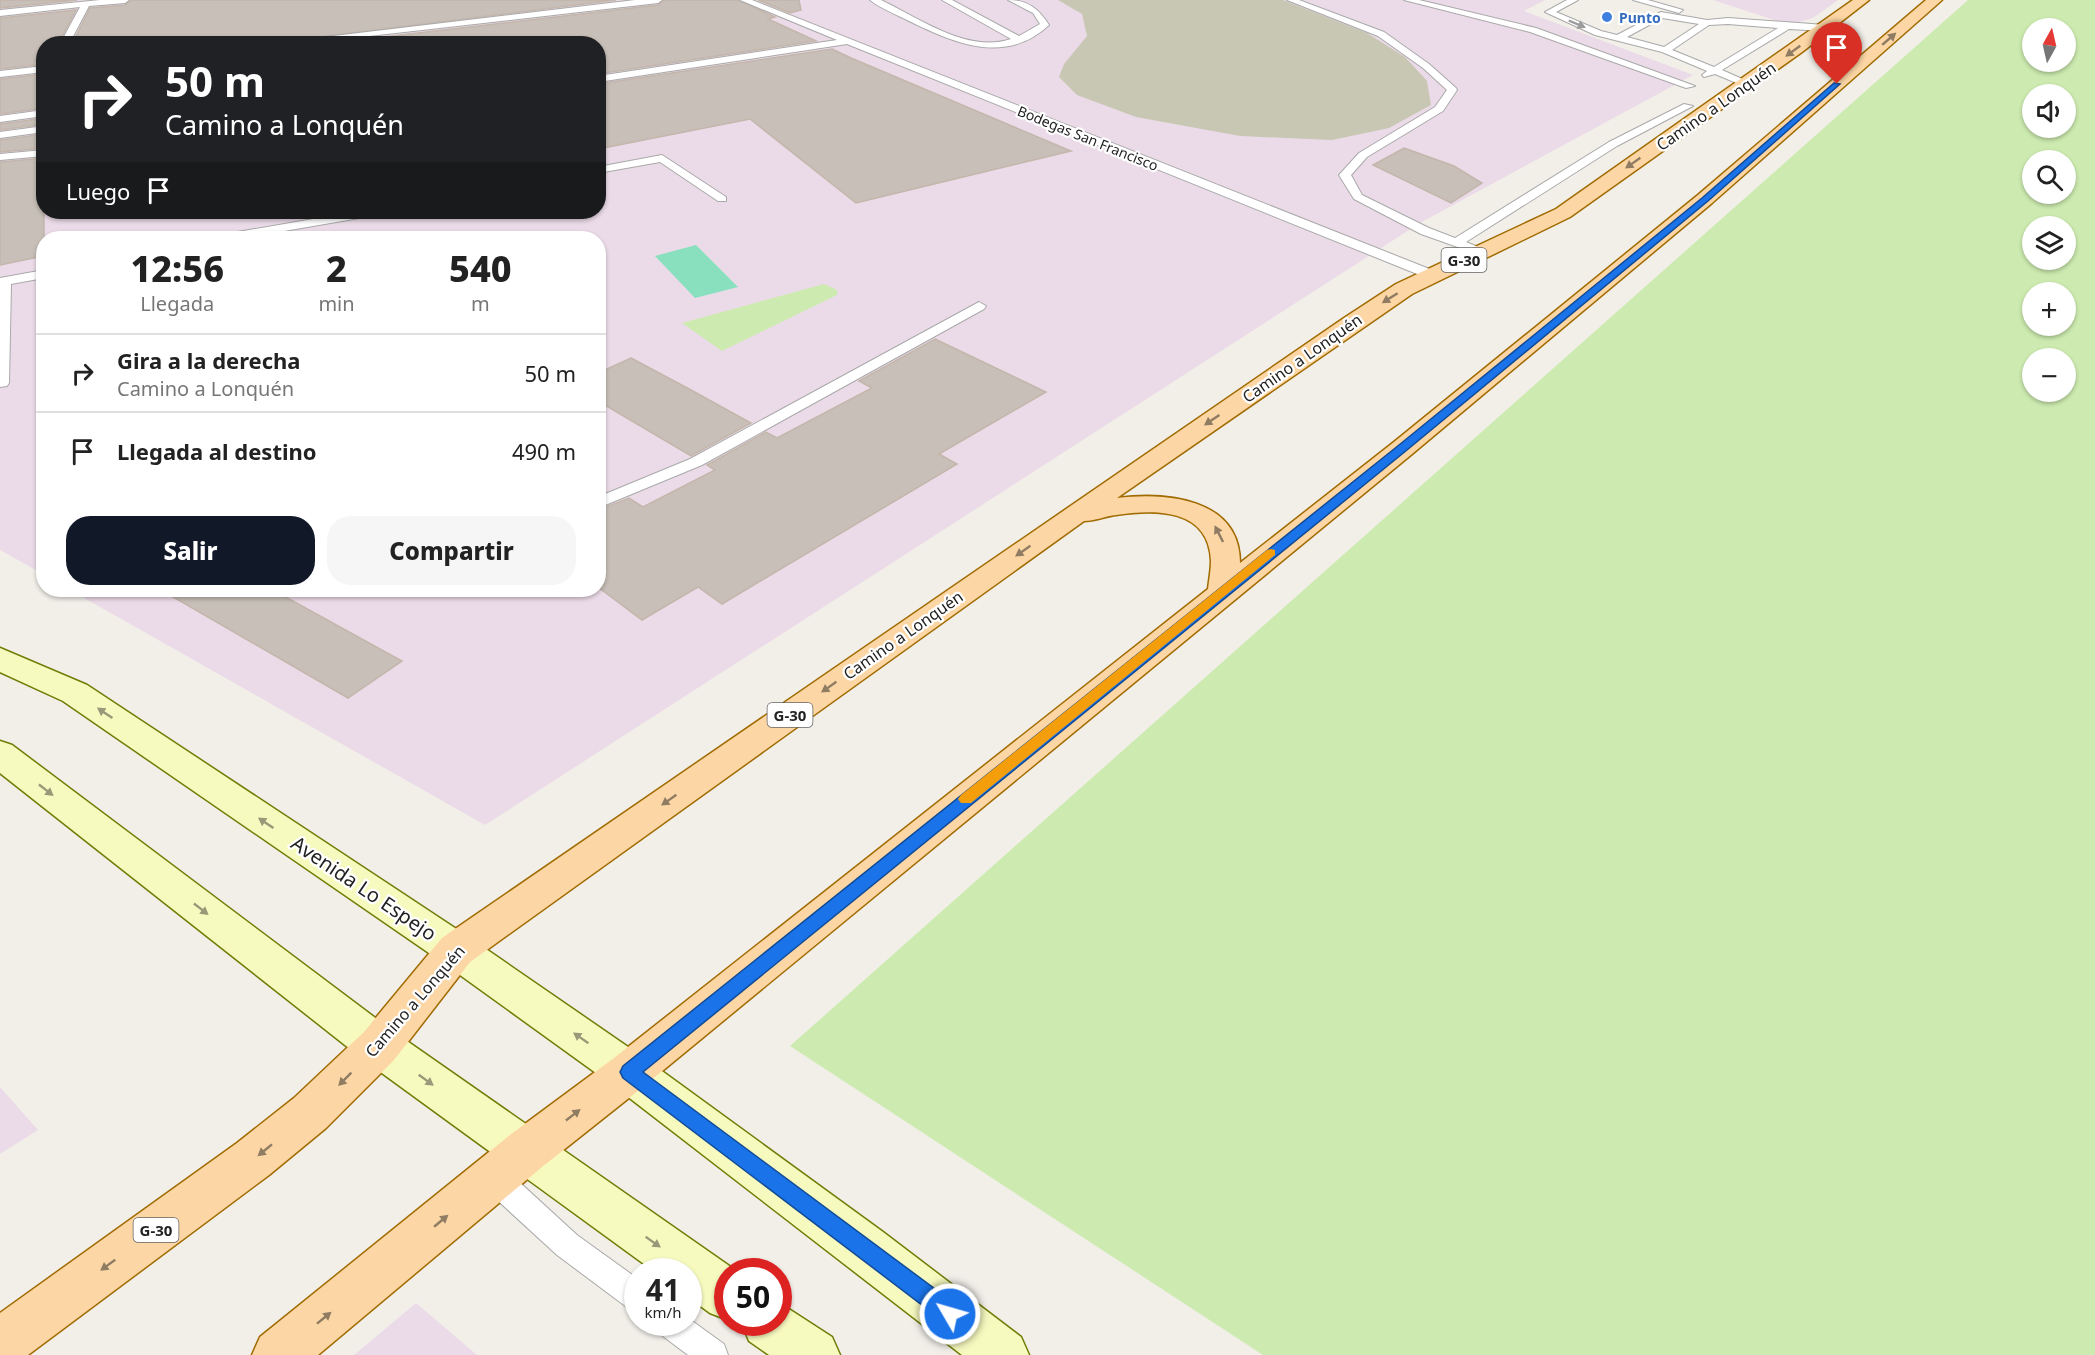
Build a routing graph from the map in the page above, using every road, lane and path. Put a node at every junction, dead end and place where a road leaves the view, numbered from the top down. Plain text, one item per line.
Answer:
1 (125, 0) edge
2 (658, 0) edge
3 (744, 0) edge
4 (874, 0) edge
5 (946, 0) edge
6 (1012, 0) edge
7 (1291, 0) edge
8 (1408, 0) edge
9 (1574, 0) edge
10 (1637, 0) edge
11 (1862, 0) edge
12 (1935, 0) edge
13 (86, 4) junction
14 (0, 13) edge
15 (1728, 21) junction
16 (1707, 23) junction
17 (1787, 26) junction
18 (1825, 28) junction
19 (68, 36) edge
20 (341, 36) edge
21 (1617, 39) junction
22 (1020, 40) junction
23 (847, 42) junction
24 (1665, 50) junction
25 (36, 70) edge
26 (1714, 71) junction
27 (0, 74) edge
28 (606, 78) edge
29 (1746, 84) junction
30 (1690, 86) junction
31 (1695, 111) junction
32 (36, 114) edge
33 (0, 119) edge
34 (36, 130) edge
35 (0, 135) edge
36 (36, 154) edge
37 (0, 157) edge
38 (606, 168) edge
39 (722, 200) dead end
40 (332, 219) edge
41 (265, 231) edge
42 (1457, 243) junction
43 (1484, 252) junction
44 (1432, 275) junction
45 (36, 276) edge
46 (2, 282) edge
47 (979, 306) dead end
48 (2, 383) dead end
49 (606, 500) edge
50 (1071, 517) junction
51 (1223, 591) junction
52 (0, 659) edge
53 (0, 754) edge
54 (456, 950) junction
55 (379, 1046) junction
56 (629, 1072) junction
57 (510, 1164) junction
58 (714, 1287) edge
59 (624, 1288) edge
60 (688, 1336) edge
61 (786, 1336) edge
62 (0, 1344) edge
63 (278, 1355) edge
64 (713, 1355) edge
65 (814, 1355) edge
66 (1003, 1355) edge

1 - 13 lane
2 - 20 lane
3 - 23 lane, Bodegas San Francisco
4 - 22 lane
5 - 22 lane
6 - 22 lane
7 - 42 lane
8 - 30 lane
9 -> 21 lane
10 - 15 lane
11 - 18 main road, Camino a Lonquén / G-30
51 -> 12 main road
13 - 14 lane
13 - 19 lane
15 - 16 lane
15 - 17 lane
16 - 21 lane
16 - 24 lane
17 - 18 lane
17 - 26 lane
18 -> 29 main road, Camino a Lonquén / G-30
21 - 24 lane
23 - 28 lane
23 - 44 lane, Bodegas San Francisco
24 - 26 lane
25 - 27 lane
26 - 29 lane
26 - 30 lane
29 - 31 main road, Camino a Lonquén / G-30
30 - 31 lane
31 - 42 lane
31 -> 43 main road, Camino a Lonquén / G-30
32 - 33 lane
34 - 35 lane
36 - 37 lane
38 - 39 lane
40 - 41 lane
42 - 43 lane
43 - 44 main road, Camino a Lonquén / G-30
44 -> 50 main road, Camino a Lonquén / G-30
45 - 46 lane
46 - 48 lane
47 - 49 lane
51 -> 50 main road
50 -> 54 main road, Camino a Lonquén / G-30
51 - 56 main road
54 -> 52 main road, Avenida Lo Espejo
53 -> 55 main road
54 - 55 main road, Camino a Lonquén / G-30
56 -> 54 main road, Avenida Lo Espejo
55 -> 57 main road
55 -> 62 main road, Camino a Lonquén / G-30
57 -> 56 main road
56 - 66 main road, Avenida Lo Espejo
57 -> 58 main road
57 - 59 lane
63 -> 57 main road
60 - 64 lane
61 - 65 main road

